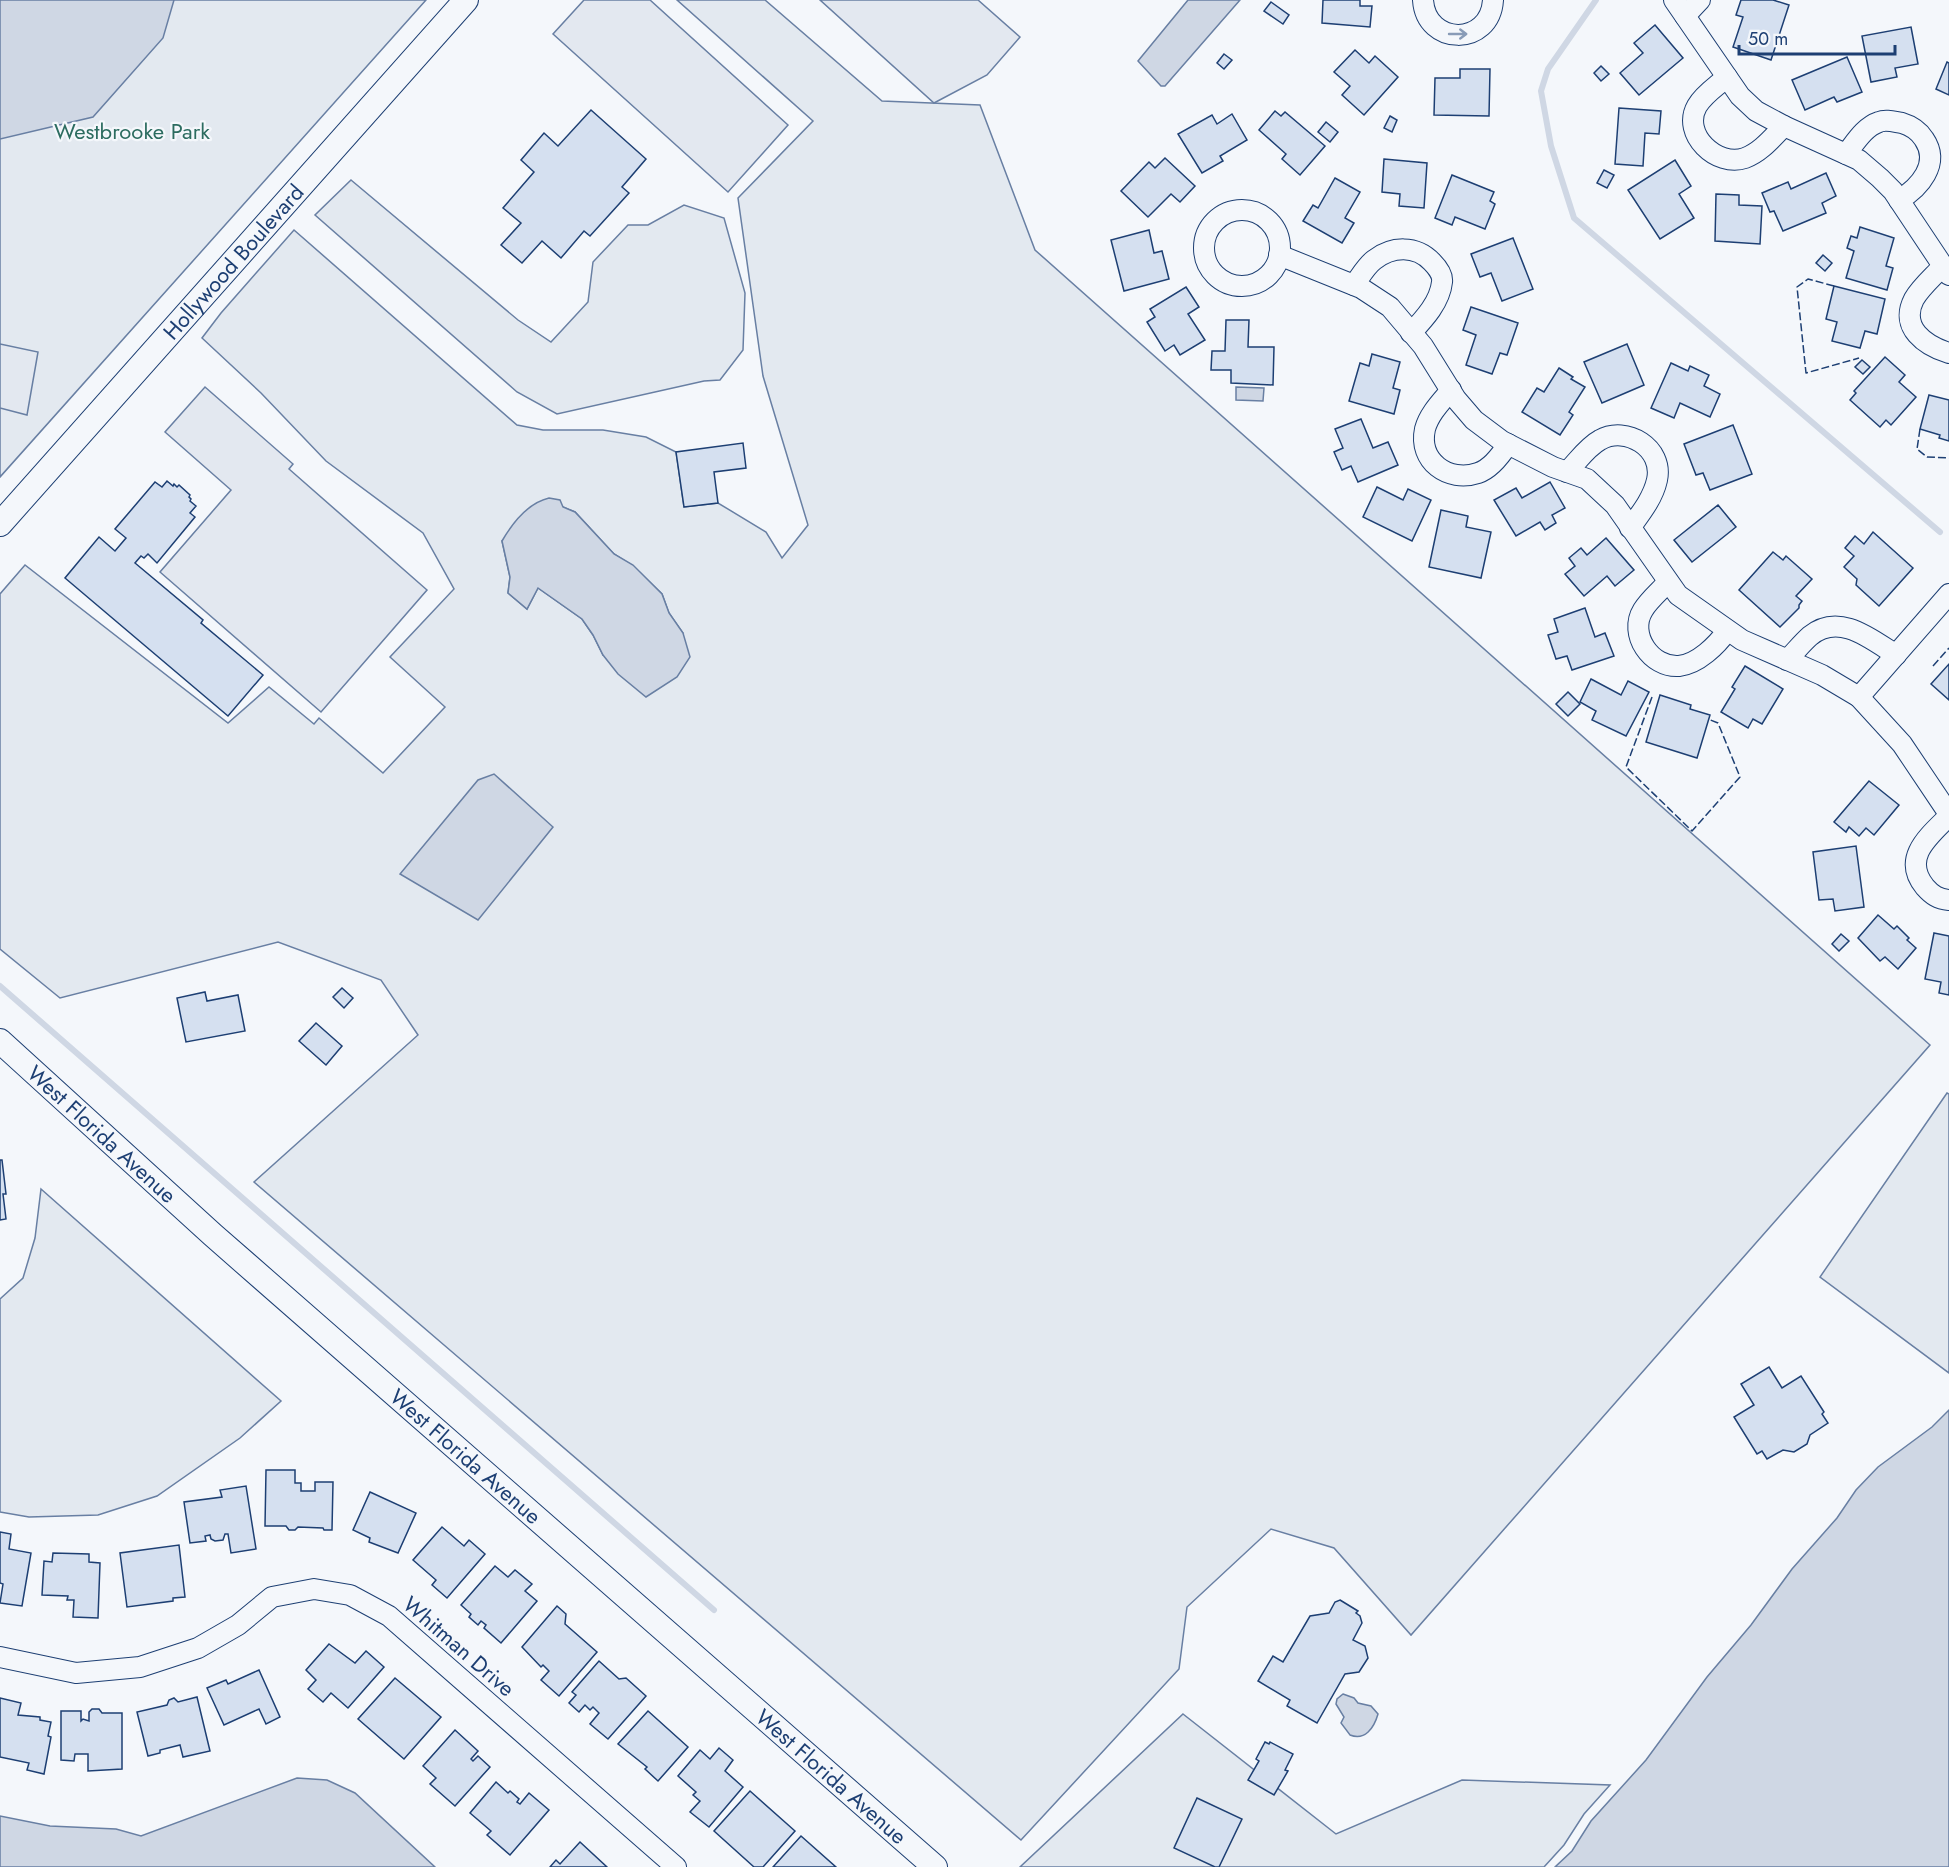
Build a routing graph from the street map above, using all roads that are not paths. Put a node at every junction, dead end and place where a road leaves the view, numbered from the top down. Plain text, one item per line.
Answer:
1 (466, 0) edge
2 (1423, 0) edge
3 (1493, 0) edge
4 (1700, 0) edge
5 (1679, 8) edge
6 (1727, 77) junction
7 (1784, 126) junction
8 (1846, 154) junction
9 (1899, 200) junction
10 (1279, 255) dead end
11 (1945, 271) edge
12 (1354, 285) junction
13 (1411, 333) junction
14 (1949, 353) edge
15 (1451, 390) junction
16 (1508, 444) junction
17 (1567, 472) junction
18 (0, 524) edge
19 (1630, 528) junction
20 (1668, 582) junction
21 (1949, 594) edge
22 (1727, 631) junction
23 (1896, 655) junction
24 (1787, 660) junction
25 (1859, 698) junction
26 (1949, 815) edge
27 (1949, 900) edge
28 (0, 1041) edge
29 (0, 1657) edge
30 (676, 1867) edge
31 (934, 1867) edge

1 - 18 street, Hollywood Boulevard
2 -> 3 street
4 - 5 street
5 - 6 street
6 - 7 street
6 - 7 street
7 - 8 street
8 - 9 street
8 - 9 street
9 - 11 street
10 - 12 street
11 - 14 street
12 - 13 street
12 - 13 street
13 - 15 street
15 - 16 street
15 - 16 street
16 - 17 street
17 - 19 street
17 - 19 street
19 - 20 street
20 - 22 street
20 - 22 street
21 - 23 street
22 - 24 street
23 - 24 street
23 - 25 street
24 - 25 street
25 - 26 street
26 - 27 street
28 - 31 street, West Florida Avenue
29 - 30 street, Whitman Drive

